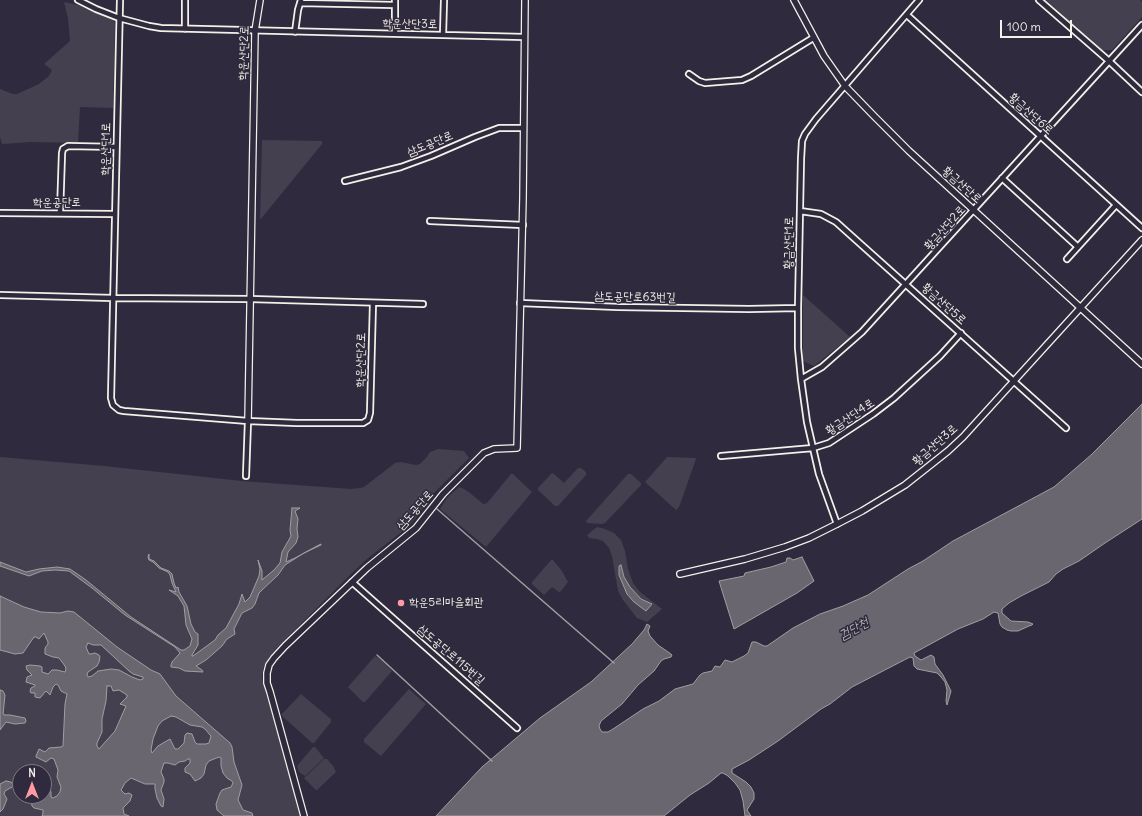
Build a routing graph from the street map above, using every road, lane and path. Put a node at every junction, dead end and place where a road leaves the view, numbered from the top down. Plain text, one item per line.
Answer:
1 (78, 0) edge
2 (120, 0) edge
3 (185, 0) edge
4 (260, 0) edge
5 (444, 0) edge
6 (525, 0) edge
7 (794, 0) edge
8 (920, 0) edge
9 (1039, 0) edge
10 (301, 2) edge
11 (394, 2) edge
12 (907, 15) junction
13 (119, 18) junction
14 (1142, 25) edge
15 (185, 29) junction
16 (255, 31) junction
17 (295, 32) junction
18 (394, 34) junction
19 (443, 35) junction
20 (524, 37) junction
21 (813, 38) junction
22 (1109, 61) junction
23 (689, 74) dead end
24 (845, 86) junction
25 (1142, 92) edge
26 (524, 128) junction
27 (1040, 136) junction
28 (116, 147) junction
29 (1002, 178) junction
30 (345, 181) dead end
31 (1116, 204) junction
32 (974, 210) junction
33 (800, 211) junction
34 (0, 213) edge
35 (60, 213) junction
36 (114, 214) junction
37 (430, 221) dead end
38 (523, 225) junction
39 (1142, 228) edge
40 (1142, 240) edge
41 (1078, 247) junction
42 (1067, 259) dead end
43 (907, 284) junction
44 (0, 295) edge
45 (113, 298) junction
46 (250, 299) junction
47 (373, 302) junction
48 (520, 303) junction
49 (423, 304) dead end
50 (798, 308) junction
51 (1080, 308) junction
52 (961, 333) junction
53 (1142, 364) edge
54 (801, 379) junction
55 (1014, 381) junction
56 (248, 421) junction
57 (1066, 428) dead end
58 (813, 448) junction
59 (721, 456) dead end
60 (246, 476) dead end
61 (837, 524) junction
62 (680, 574) dead end
63 (352, 582) junction
64 (517, 728) dead end
65 (304, 816) edge

1 - 13 street, 학운산단3로
2 - 13 street, 학운산단1로
3 - 15 street
4 - 16 street, 학운산단2로
5 - 19 street
6 - 20 street, 삼도공단로
7 - 21 street, 황금산단로
8 - 12 street, 황금산단1로
9 - 22 street
10 - 11 street
10 - 17 street
11 - 18 street
12 - 24 street, 황금산단1로
12 - 27 street, 황금산단6로
13 - 15 street, 학운산단3로
13 - 28 street, 학운산단1로
14 - 22 street, 황금산단2로
15 - 16 street, 학운산단3로
16 - 17 street, 학운산단3로
16 - 46 street, 학운산단2로
17 - 18 street, 학운산단3로
18 - 19 street, 학운산단3로
19 - 20 street, 학운산단3로
20 - 26 street, 삼도공단로
21 - 23 street
21 - 24 street, 황금산단로
22 - 25 street
22 - 27 street, 황금산단2로
24 - 32 street, 황금산단로
24 - 33 street, 황금산단1로
26 - 30 street, 삼도공단로
26 - 38 street, 삼도공단로
27 - 29 street, 황금산단2로
27 - 31 street, 황금산단6로
28 - 35 street
28 - 36 street, 학운산단1로
29 - 32 street, 황금산단2로
29 - 41 street
31 - 39 street, 황금산단6로
31 - 41 street
32 - 43 street, 황금산단2로
32 - 51 street, 황금산단로
33 - 43 street, 황금산단5로
33 - 50 street, 황금산단1로
34 - 35 street, 학운공단로
35 - 36 street, 학운공단로
36 - 45 street, 학운산단1로
37 - 38 street
38 - 48 street, 삼도공단로
40 - 51 street, 황금산단3로
41 - 42 street
43 - 52 street, 황금산단5로
43 - 54 street, 황금산단2로
44 - 45 street
45 - 46 street
45 - 56 street, 학운산단1로
46 - 47 street
46 - 56 street, 학운산단2로
47 - 49 street
47 - 56 street, 학운산단2로
48 - 50 street, 삼도공단로63번길
48 - 63 street, 삼도공단로
50 - 54 street, 황금산단1로
51 - 53 street, 황금산단로
51 - 55 street, 황금산단3로
52 - 55 street, 황금산단5로
52 - 58 street, 황금산단4로
54 - 58 street, 황금산단1로
55 - 57 street, 황금산단5로
55 - 61 street, 황금산단3로
56 - 60 street, 학운산단2로
58 - 59 street, 황금산단4로
58 - 61 street, 황금산단1로
61 - 62 street, 황금산단3로
63 - 64 street, 삼도공단로115번길
63 - 65 street, 삼도공단로

